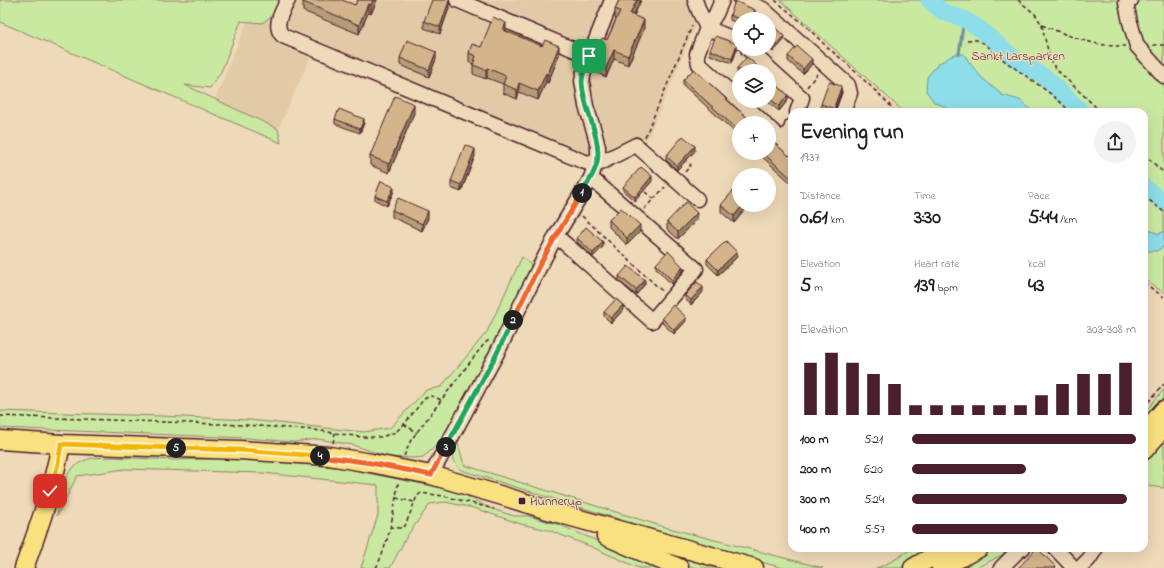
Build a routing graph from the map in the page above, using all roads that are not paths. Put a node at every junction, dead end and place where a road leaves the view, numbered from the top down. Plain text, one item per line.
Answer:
1 (288, 0) edge
2 (457, 0) edge
3 (611, 0) edge
4 (722, 0) edge
5 (741, 0) edge
6 (1131, 0) edge
7 (701, 14) edge
8 (732, 36) edge
9 (589, 56) junction
10 (756, 56) edge
11 (1164, 76) edge
12 (732, 95) edge
13 (747, 108) edge
14 (798, 108) edge
15 (844, 108) edge
16 (756, 116) edge
17 (776, 134) edge
18 (787, 144) edge
19 (593, 171) junction
20 (697, 199) dead end
21 (556, 236) junction
22 (1164, 410) edge
23 (1164, 427) edge
24 (1148, 428) edge
25 (0, 440) edge
26 (61, 444) junction
27 (1148, 445) edge
28 (431, 475) junction
29 (554, 512) junction
30 (940, 552) edge
31 (972, 552) edge
32 (1017, 552) edge
33 (1059, 552) edge
34 (1093, 552) edge
35 (24, 568) edge
36 (679, 568) edge
37 (754, 568) edge
38 (913, 568) edge
39 (941, 568) edge
40 (1001, 568) edge
41 (1074, 568) edge
42 (1080, 568) edge

1 - 19 street
2 - 9 street
3 - 9 street
4 - 7 street
5 - 15 street
6 - 11 street
7 - 8 street
7 - 12 street
9 - 19 street
10 - 14 street
13 - 16 street
17 - 18 street
19 - 20 street
19 - 21 street
19 - 21 street
21 - 28 street
22 - 24 main road
23 - 27 main road
25 - 26 main road
26 - 28 main road
26 - 35 main road
28 - 29 main road
29 - 36 main road
29 - 37 main road
30 - 38 main road
31 - 39 main road
32 - 40 street
33 - 41 street
34 - 42 street

